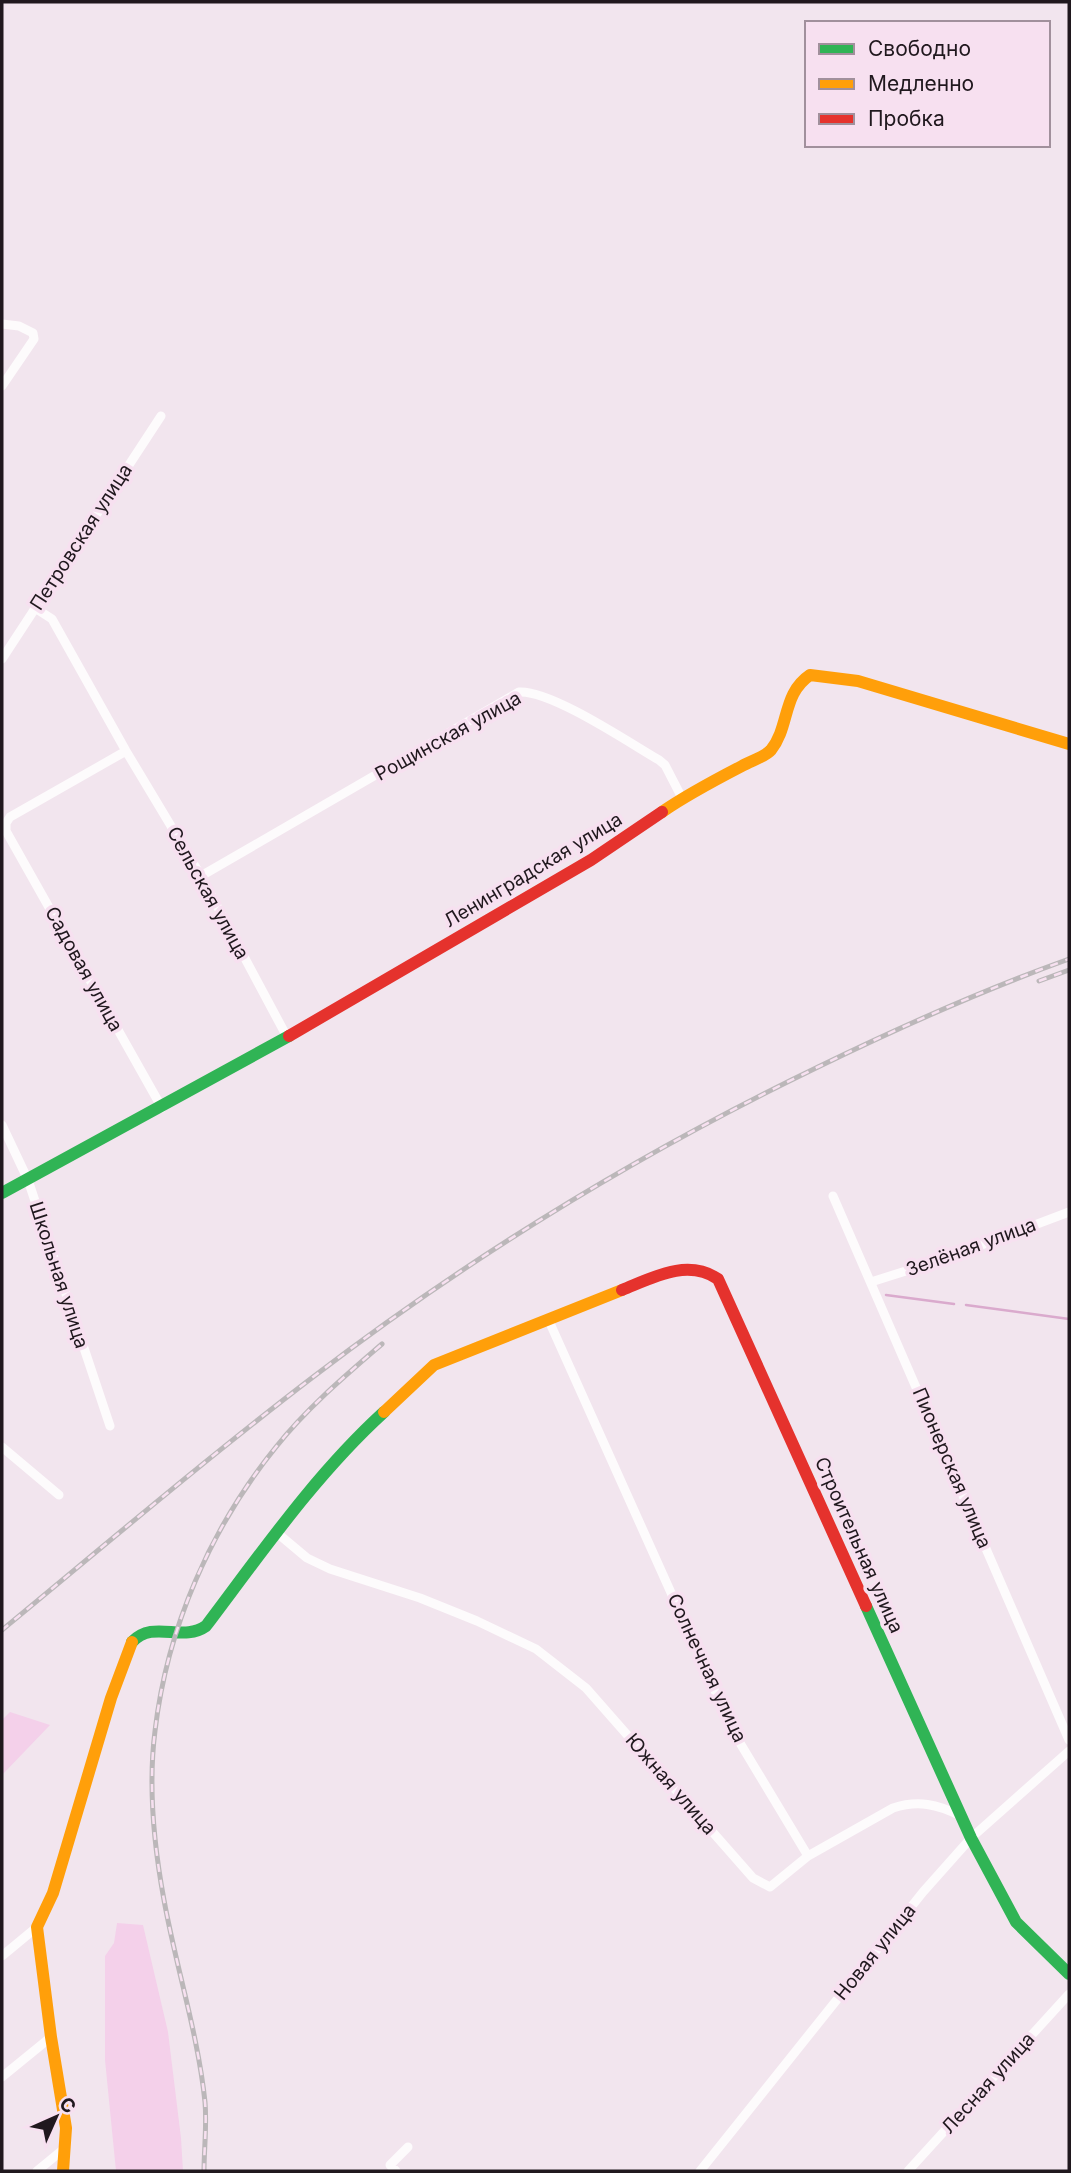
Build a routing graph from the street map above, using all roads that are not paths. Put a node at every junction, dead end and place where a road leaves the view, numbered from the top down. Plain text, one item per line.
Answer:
1 (2, 324) edge
2 (2, 386) edge
3 (161, 416) dead end
4 (35, 608) junction
5 (2, 659) edge
6 (1069, 744) edge
7 (126, 751) junction
8 (682, 798) junction
9 (201, 876) junction
10 (287, 1037) junction
11 (162, 1108) junction
12 (2, 1125) edge
13 (28, 1180) junction
14 (2, 1193) edge
15 (833, 1196) dead end
16 (1069, 1212) edge
17 (871, 1282) junction
18 (549, 1321) junction
19 (110, 1426) dead end
20 (2, 1447) edge
21 (59, 1495) dead end
22 (276, 1532) junction
23 (1069, 1740) edge
24 (1069, 1751) edge
25 (961, 1815) junction
26 (971, 1838) junction
27 (807, 1856) junction
28 (37, 1927) junction
29 (2, 1956) edge
30 (1069, 1975) edge
31 (1069, 1995) edge
32 (51, 2037) junction
33 (2, 2077) edge
34 (408, 2147) dead end
35 (65, 2148) junction
36 (37, 2171) edge
37 (63, 2171) edge
38 (396, 2171) edge
39 (700, 2171) edge
40 (908, 2171) edge

1 - 2 street
3 - 4 street, Петровская улица
4 - 5 street, Петровская улица
4 - 7 street, Сельская улица
6 - 8 street, Ленинградская улица
7 - 9 street, Сельская улица
7 - 11 street, Садовая улица
8 - 9 street, Рощинская улица
8 - 10 street, Ленинградская улица
9 - 10 street, Сельская улица
10 - 11 street, Ленинградская улица
11 - 13 street, Ленинградская улица
12 - 13 street, Школьная улица
13 - 14 street, Ленинградская улица
13 - 19 street, Школьная улица
15 - 17 street, Пионерская улица
16 - 17 street, Зелёная улица
17 - 23 street, Пионерская улица
18 - 22 street
18 - 25 street, Строительная улица
18 - 27 street, Солнечная улица
20 - 21 street
22 - 27 street, Южная улица
22 - 28 street
24 - 26 street, Новая улица
25 - 26 street, Строительная улица
25 - 27 street
26 - 30 street, Строительная улица
26 - 39 street, Новая улица
28 - 29 street
28 - 32 street
31 - 40 street, Лесная улица
32 - 33 street
32 - 35 street
34 - 38 street
35 - 36 street
35 - 37 street

